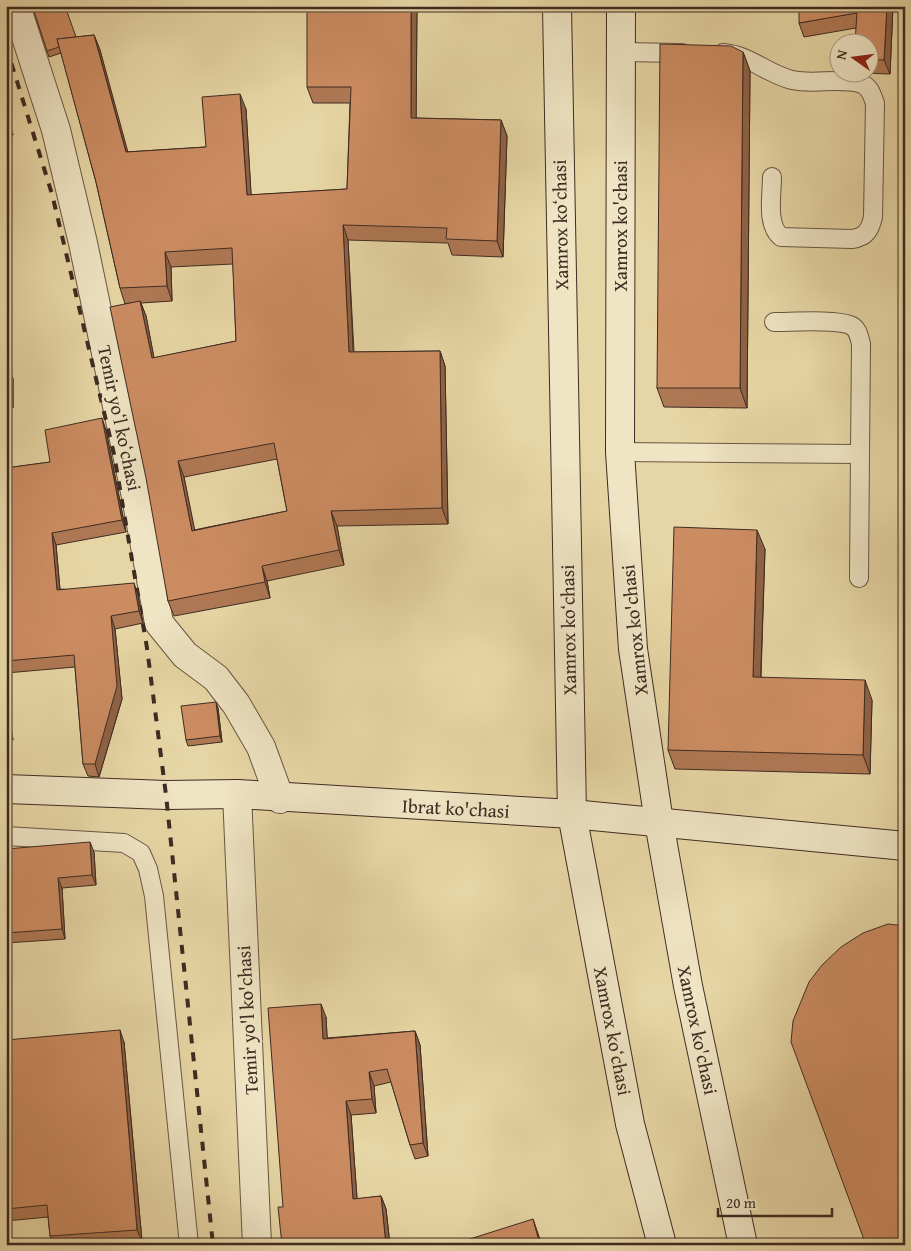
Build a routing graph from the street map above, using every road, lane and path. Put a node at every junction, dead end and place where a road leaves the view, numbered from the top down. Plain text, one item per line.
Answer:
1 (16, 6) edge
2 (557, 6) edge
3 (620, 6) edge
4 (620, 52) junction
5 (772, 177) dead end
6 (774, 322) dead end
7 (620, 452) junction
8 (860, 454) junction
9 (859, 578) dead end
10 (6, 789) edge
11 (237, 794) junction
12 (280, 799) junction
13 (572, 814) junction
14 (659, 822) junction
15 (6, 836) edge
16 (905, 846) edge
17 (190, 1245) edge
18 (257, 1245) edge
19 (662, 1245) edge
20 (743, 1245) edge

1 - 12 main road, Temir yoʻl koʻchasi
2 - 13 main road, Xamrox koʻchasi
3 - 4 main road, Xamrox ko'chasi
4 - 5 lane
4 - 7 main road, Xamrox ko'chasi
6 - 8 lane
7 - 8 lane
7 - 14 main road, Xamrox ko'chasi
8 - 9 lane
10 - 11 main road, Ibrat ko'chasi
11 - 12 main road, Ibrat ko'chasi
11 - 18 main road, Temir yo'l ko'chasi
12 - 13 main road, Ibrat ko'chasi
13 - 14 main road, Ibrat ko'chasi
13 - 19 main road, Xamrox koʻchasi
14 - 16 main road, Ibrat ko'chasi
14 - 20 main road, Xamrox ko'chasi
15 - 17 lane

